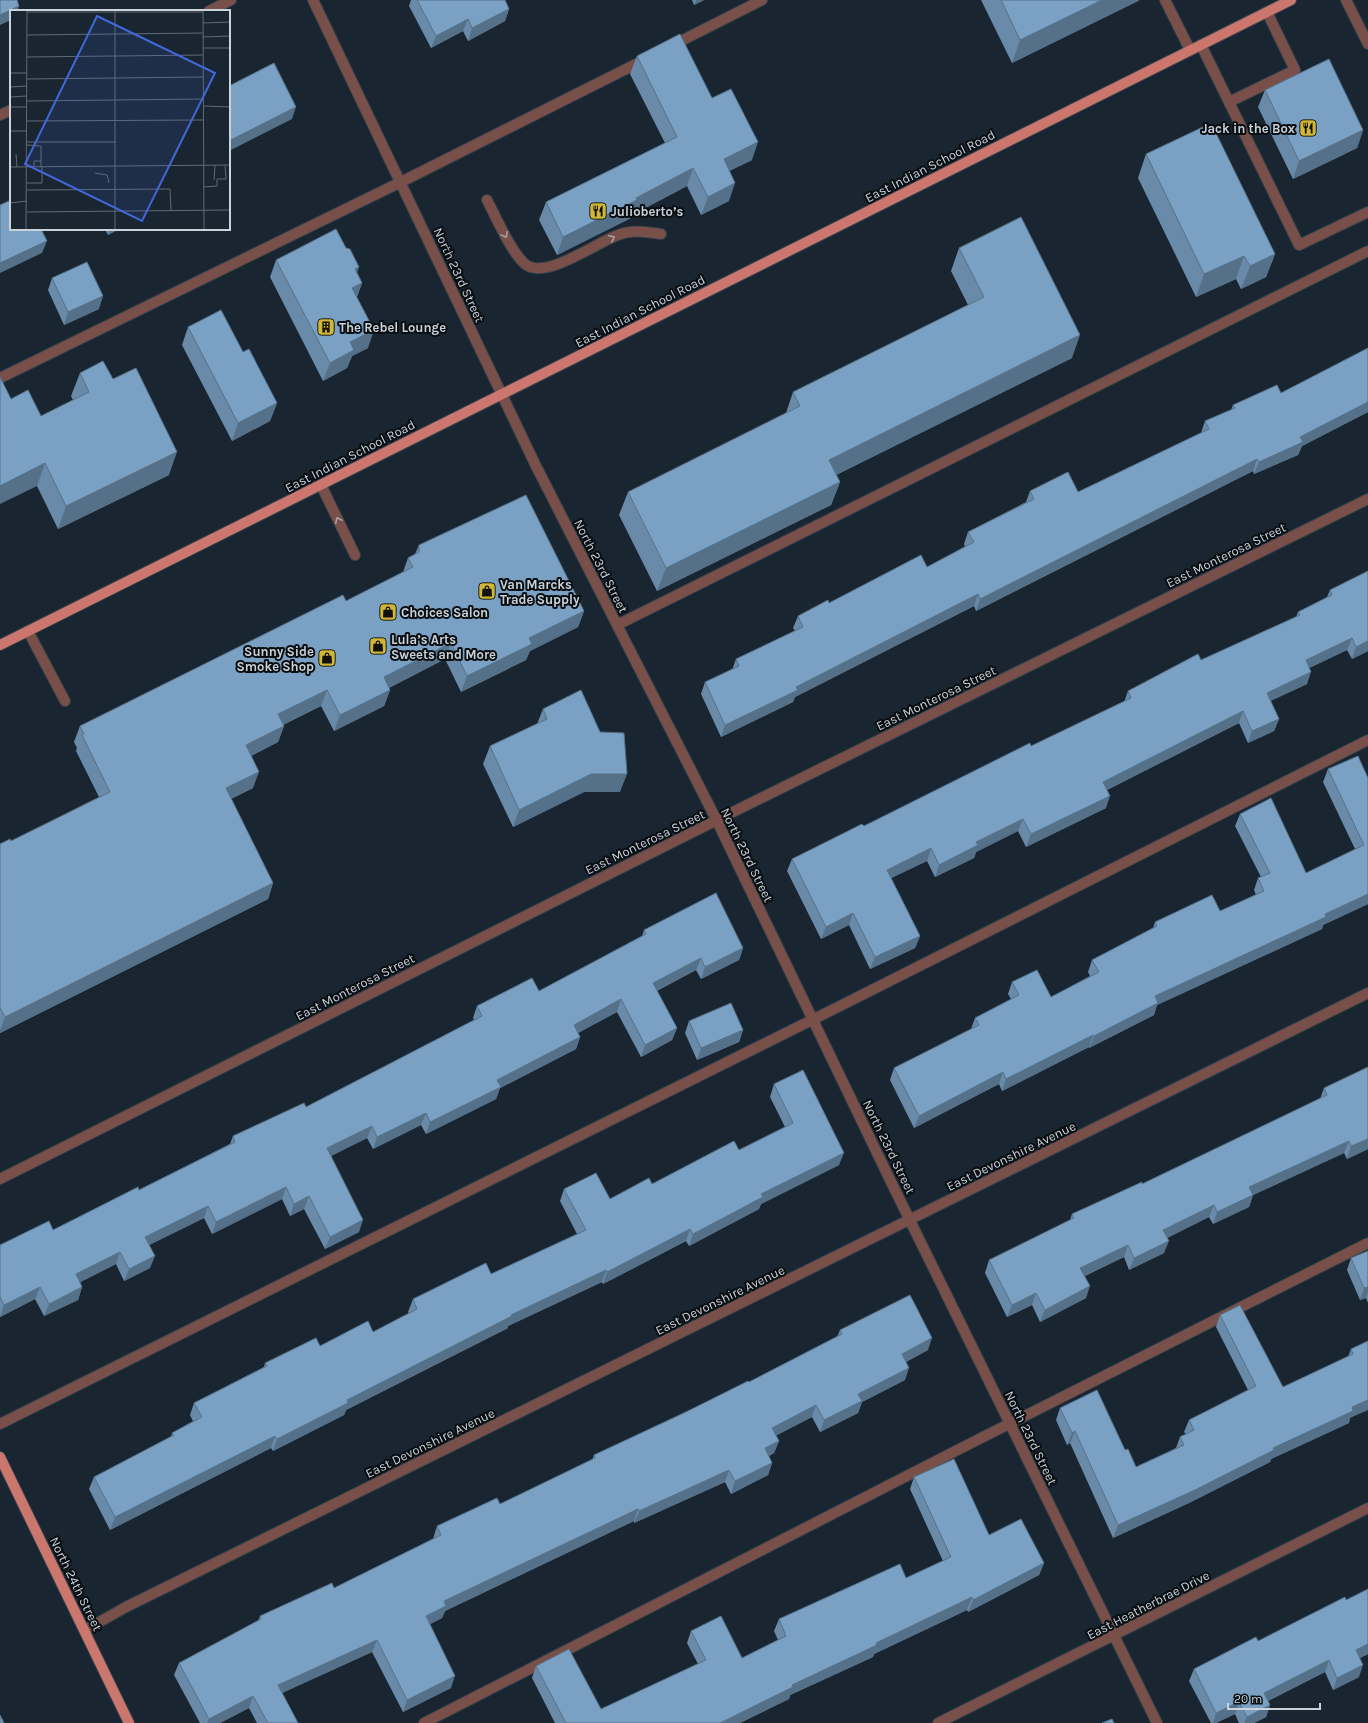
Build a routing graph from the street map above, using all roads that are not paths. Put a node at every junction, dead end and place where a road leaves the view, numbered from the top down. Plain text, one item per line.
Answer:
1 (231, 0) edge
2 (313, 0) edge
3 (762, 0) edge
4 (1165, 0) edge
5 (1291, 0) edge
6 (1346, 0) edge
7 (211, 10) edge
8 (1267, 12) junction
9 (1368, 44) edge
10 (1201, 45) junction
11 (1190, 50) junction
12 (1229, 102) junction
13 (10, 110) edge
14 (0, 115) edge
15 (401, 182) junction
16 (487, 200) dead end
17 (1368, 212) edge
18 (661, 234) dead end
19 (1368, 251) edge
20 (0, 378) edge
21 (502, 395) junction
22 (321, 485) junction
23 (1368, 500) edge
24 (355, 555) dead end
25 (616, 625) junction
26 (28, 631) junction
27 (0, 645) edge
28 (65, 701) dead end
29 (1368, 740) edge
30 (717, 821) junction
31 (1368, 993) edge
32 (813, 1020) junction
33 (0, 1179) edge
34 (910, 1220) junction
35 (1368, 1244) edge
36 (1010, 1423) junction
37 (0, 1424) edge
38 (0, 1457) edge
39 (1368, 1508) edge
40 (85, 1630) junction
41 (1114, 1634) junction
42 (129, 1723) edge
43 (424, 1723) edge
44 (938, 1723) edge
45 (1157, 1723) edge

1 - 7 street
2 - 15 street, North 23rd Street
3 - 15 street
4 - 11 street
5 - 8 main road, East Indian School Road
6 - 9 street
8 - 10 main road, East Indian School Road
8 - 12 street
10 - 11 main road, East Indian School Road
10 - 12 street
11 - 21 main road, East Indian School Road
12 - 17 street
13 - 14 street
15 - 20 street
15 - 21 street, North 23rd Street
16 -> 18 street
19 - 25 street
21 - 22 main road, East Indian School Road
21 - 25 street, North 23rd Street
24 -> 22 street
22 - 26 main road, East Indian School Road
23 - 30 street, East Monterosa Street
25 - 30 street, North 23rd Street
26 - 27 main road, East Indian School Road
26 - 28 street
29 - 32 street
30 - 32 street, North 23rd Street
30 - 33 street, East Monterosa Street
31 - 34 street, East Devonshire Avenue
32 - 34 street, North 23rd Street
32 - 37 street
34 - 36 street, North 23rd Street
34 - 40 street, East Devonshire Avenue
35 - 36 street
36 - 41 street, North 23rd Street
36 - 43 street
38 - 40 main road, North 24th Street
39 - 41 street, East Heatherbrae Drive
40 - 42 main road, North 24th Street
41 - 44 street, East Heatherbrae Drive
41 - 45 street, North 23rd Street

